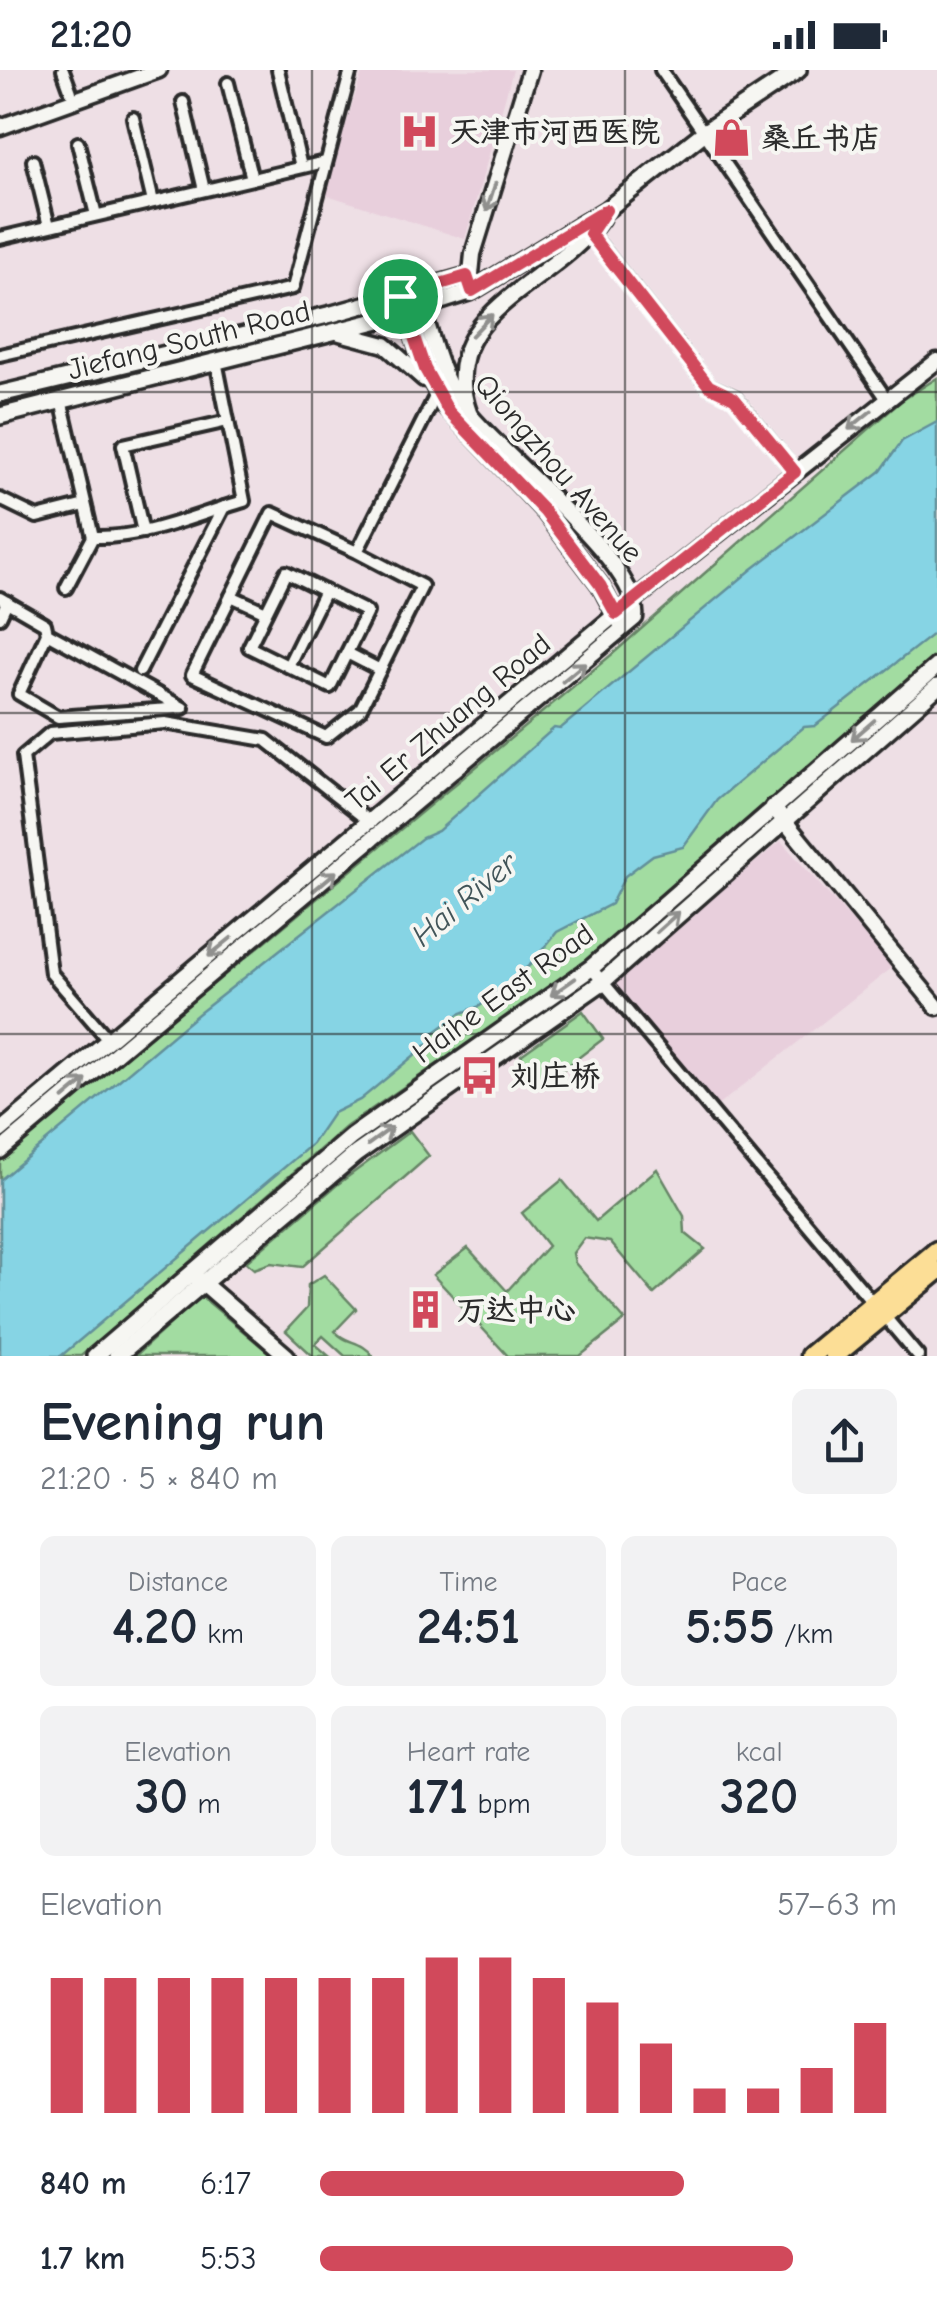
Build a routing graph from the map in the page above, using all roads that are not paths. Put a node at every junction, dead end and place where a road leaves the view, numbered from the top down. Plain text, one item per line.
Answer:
1 (63, 70) edge
2 (159, 70) edge
3 (278, 70) edge
4 (351, 70) edge
5 (530, 70) edge
6 (661, 70) edge
7 (798, 70) edge
8 (228, 83) dead end
9 (71, 92) dead end
10 (183, 102) dead end
11 (133, 118) dead end
12 (0, 127) edge
13 (706, 131) junction
14 (78, 144) dead end
15 (33, 162) dead end
16 (325, 162) junction
17 (302, 167) junction
18 (252, 179) junction
19 (204, 190) junction
20 (153, 202) junction
21 (606, 210) junction
22 (96, 215) junction
23 (49, 226) junction
24 (590, 234) junction
25 (0, 237) edge
26 (469, 283) junction
27 (417, 291) junction
28 (400, 296) junction
29 (423, 308) junction
30 (405, 314) junction
31 (330, 333) junction
32 (0, 355) edge
33 (216, 361) junction
34 (937, 361) edge
35 (436, 393) junction
36 (0, 394) edge
37 (886, 398) junction
38 (60, 400) junction
39 (469, 414) junction
40 (0, 416) edge
41 (228, 421) junction
42 (795, 472) junction
43 (0, 499) edge
44 (85, 504) junction
45 (224, 507) junction
46 (143, 532) junction
47 (93, 537) junction
48 (356, 552) junction
49 (66, 588) dead end
50 (326, 591) junction
51 (231, 596) junction
52 (635, 599) junction
53 (4, 600) edge
54 (266, 612) junction
55 (616, 614) junction
56 (0, 617) edge
57 (623, 630) junction
58 (47, 633) junction
59 (347, 652) junction
60 (288, 666) junction
61 (937, 666) edge
62 (380, 670) junction
63 (140, 671) dead end
64 (937, 687) edge
65 (781, 811) junction
66 (372, 823) junction
67 (590, 968) junction
68 (601, 982) junction
69 (937, 992) edge
70 (937, 1006) edge
71 (108, 1039) junction
72 (0, 1131) edge
73 (0, 1152) edge
74 (937, 1251) edge
75 (937, 1271) edge
76 (196, 1277) junction
77 (878, 1310) junction
78 (95, 1356) edge
79 (117, 1356) edge
80 (287, 1356) edge
81 (810, 1356) edge
82 (834, 1356) edge
83 (918, 1356) edge

1 - 9 street
2 - 12 street
3 - 17 street
4 - 16 street
5 -> 26 street
6 - 13 street
7 - 13 main road, Jiefang South Road
8 - 18 street
10 - 19 street
11 - 20 street
13 - 21 main road, Jiefang South Road
13 - 37 street
14 - 22 street
15 - 23 street
16 - 17 street
16 - 32 street
17 - 18 street
18 - 19 street
19 - 20 street
20 - 22 street
21 - 24 main road
21 - 26 main road, Jiefang South Road
22 - 23 street
23 - 25 street
39 -> 24 main road
24 - 42 street
26 - 27 main road, Jiefang South Road
26 - 29 main road, Jiefang South Road
27 - 28 main road, Jiefang South Road
27 - 29 street, Qiongzhou Avenue
28 - 30 street, Qiongzhou Avenue
28 - 36 main road, Jiefang South Road
29 - 30 main road, Jiefang South Road
29 - 39 street, Qiongzhou Avenue
30 - 31 main road, Jiefang South Road
30 - 35 street, Qiongzhou Avenue
31 - 33 main road, Jiefang South Road
31 - 35 street
33 - 38 main road, Jiefang South Road
33 - 41 street
34 - 37 street, Tai Er Zhuang Road
35 - 48 street
35 - 55 street, Qiongzhou Avenue
37 -> 42 street, Tai Er Zhuang Road
38 - 40 main road, Jiefang South Road
38 - 44 street
39 - 52 street, Qiongzhou Avenue
41 - 45 street
41 - 46 street
42 - 52 street, Tai Er Zhuang Road
43 - 44 street
44 - 47 street
45 - 46 street
45 - 63 street
46 - 47 street
47 - 49 street
48 - 51 street
48 - 62 street
50 - 54 street
50 - 59 street
50 - 60 street
51 - 54 street
51 - 62 street
52 - 55 street, Tai Er Zhuang Road
52 - 57 street, Qiongzhou Avenue
53 - 56 street
53 - 58 street
54 - 60 street
55 - 57 street, Qiongzhou Avenue
55 - 66 street, Tai Er Zhuang Road
73 -> 57 street, Tai Er Zhuang Road
58 - 58 street
59 - 60 street
59 - 62 street
61 -> 65 main road, Haihe East Road
64 - 65 main road, Haihe East Road
65 - 67 main road, Haihe East Road
68 -> 65 main road, Haihe East Road
65 - 69 street
65 - 70 street
66 -> 71 street, Tai Er Zhuang Road
66 - 71 street
67 - 68 street
67 -> 76 main road, Haihe East Road
76 -> 68 main road, Haihe East Road
68 - 77 street
71 - 72 street, Tai Er Zhuang Road
74 - 77 main road
75 - 77 main road
76 - 78 main road, Haihe East Road
76 - 79 main road, Haihe East Road
76 - 80 street
77 - 81 main road
77 - 82 main road
77 - 83 street

